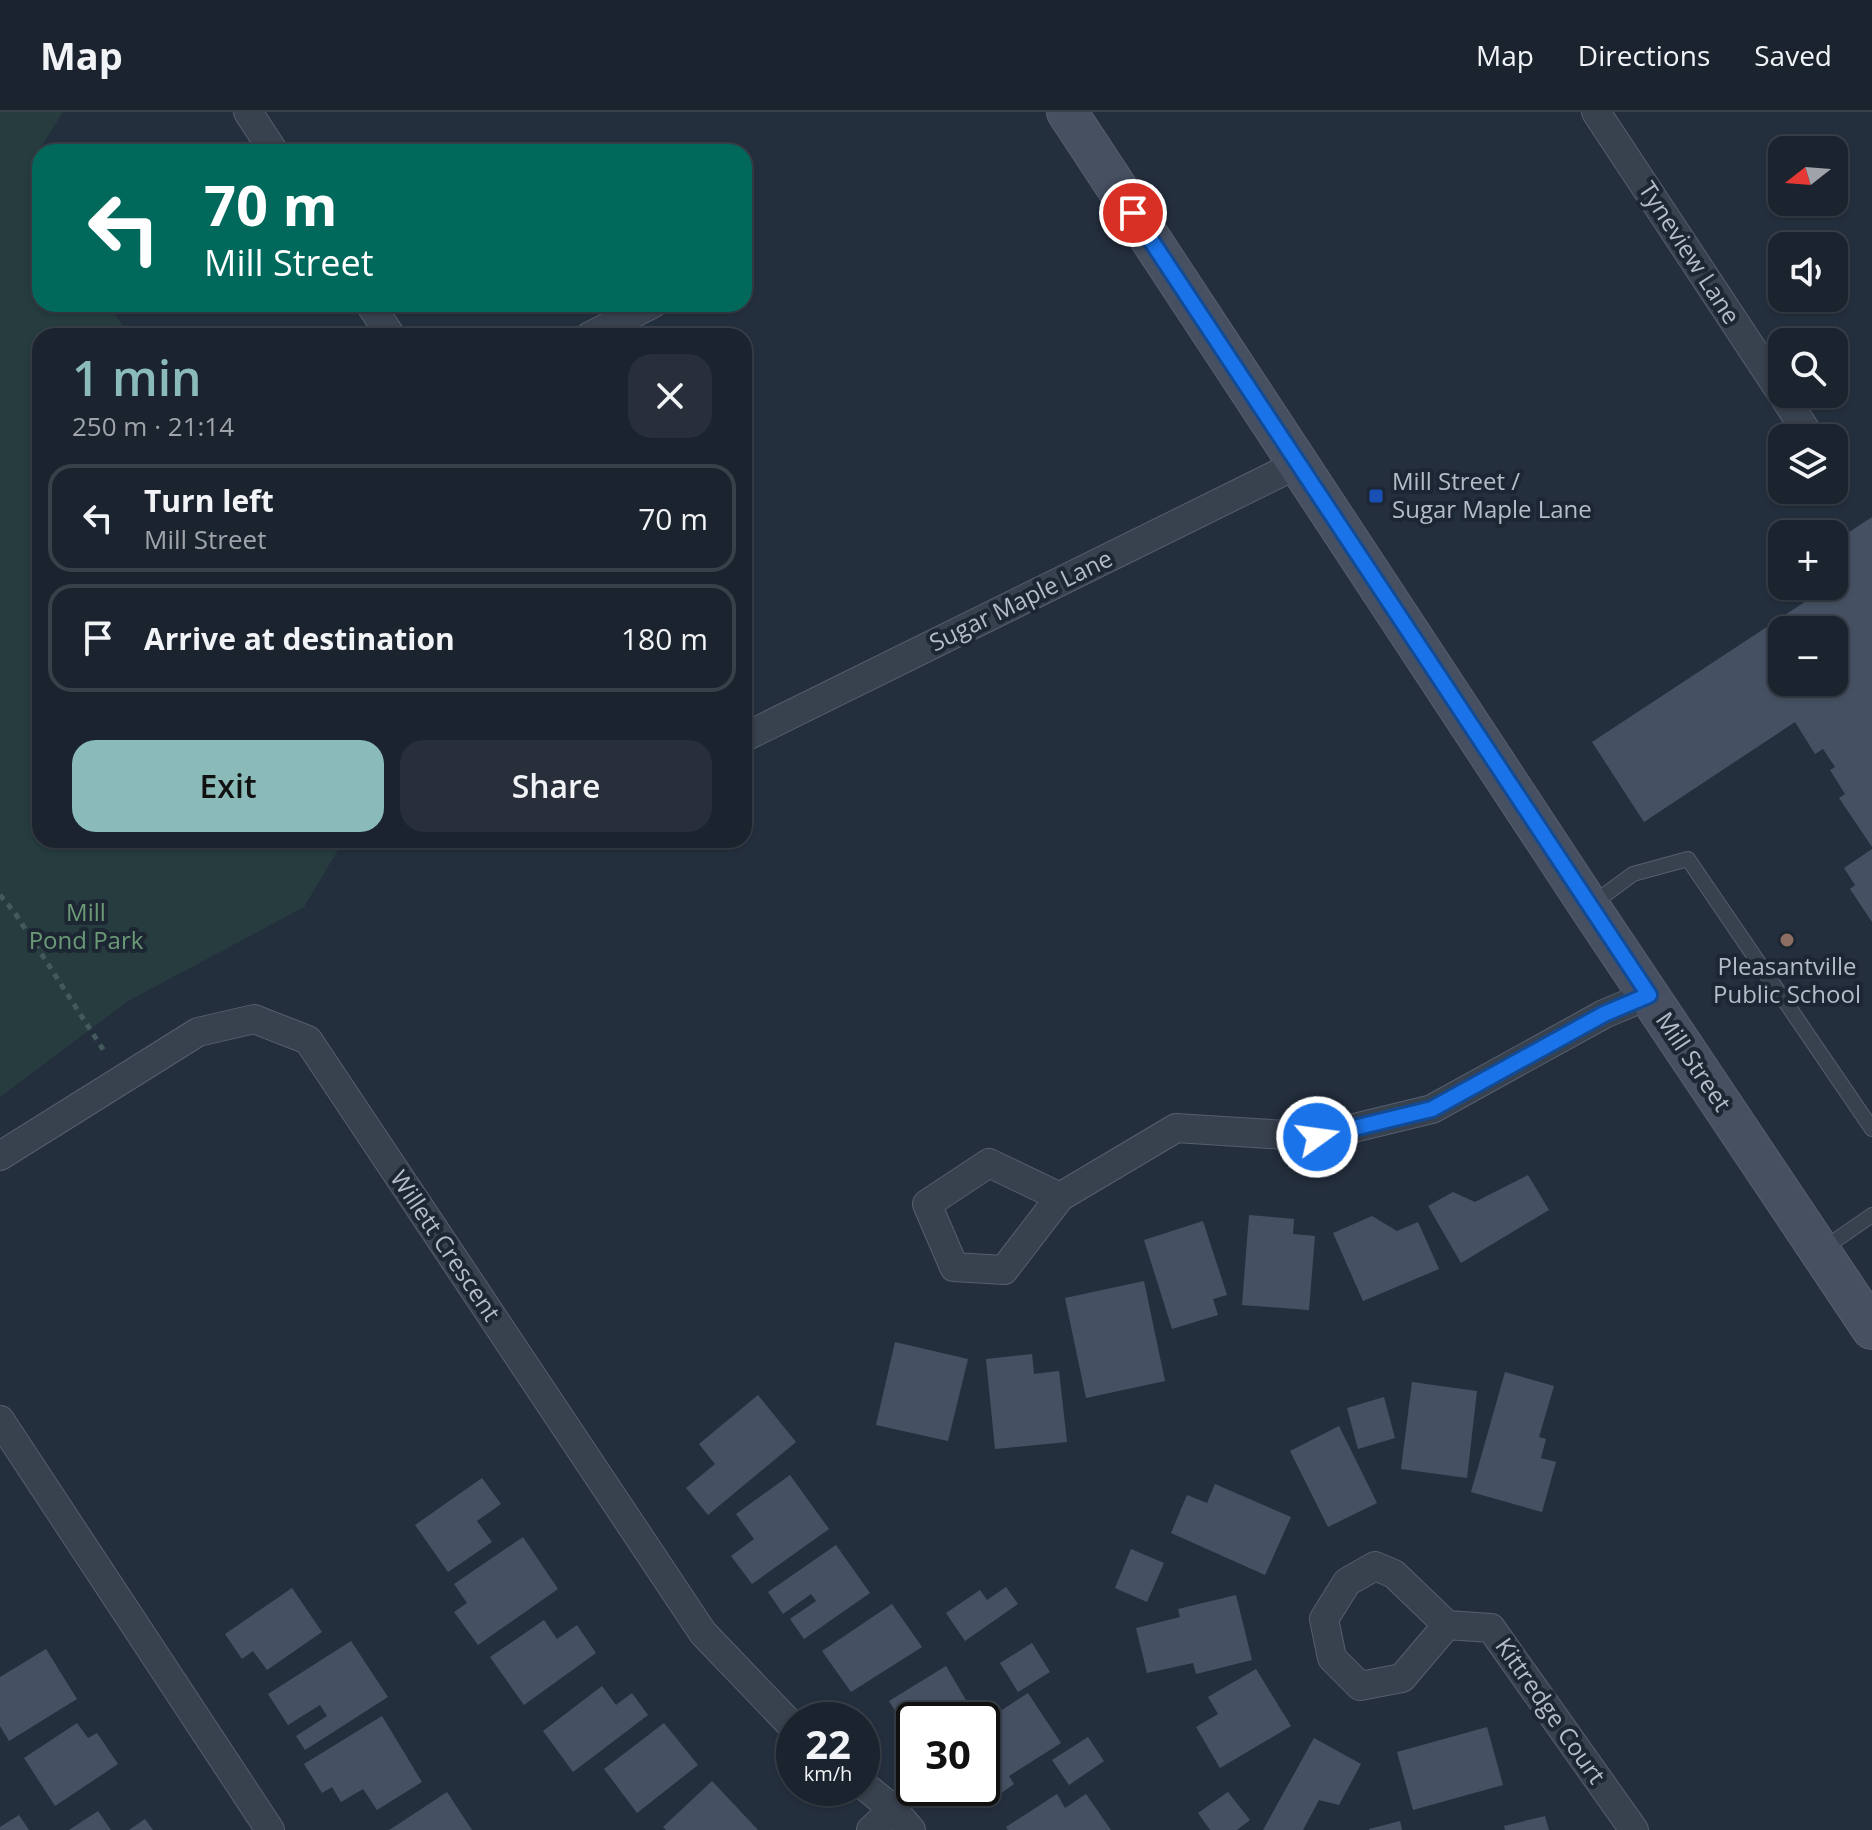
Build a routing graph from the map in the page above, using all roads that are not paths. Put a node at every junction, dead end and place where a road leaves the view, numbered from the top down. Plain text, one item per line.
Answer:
1 (248, 112) edge
2 (1067, 112) edge
3 (1596, 112) edge
4 (269, 144) edge
5 (636, 312) edge
6 (606, 328) edge
7 (1768, 373) edge
8 (1298, 464) junction
9 (752, 734) edge
10 (1589, 906) junction
11 (1649, 995) junction
12 (1872, 1129) edge
13 (0, 1156) edge
14 (1060, 1197) junction
15 (1872, 1215) edge
16 (1820, 1251) junction
17 (1872, 1329) edge
18 (0, 1420) edge
19 (1447, 1625) junction
20 (776, 1709) edge
21 (880, 1800) edge
22 (902, 1819) edge
23 (270, 1830) edge
24 (871, 1830) edge
25 (1634, 1830) edge

1 - 4 street
2 - 8 street, Mill Street
3 - 7 street, Tyneview Lane
5 - 6 street
8 - 9 street, Sugar Maple Lane
8 - 10 street, Mill Street
10 - 11 street, Mill Street
10 - 12 lane
11 - 14 street
11 - 16 street, Mill Street
13 - 20 street, Willett Crescent
14 - 14 street
15 - 16 lane
16 - 17 street, Mill Street
18 - 23 street
19 - 19 street
19 - 25 street, Kittredge Court
21 - 22 street
22 - 24 street

